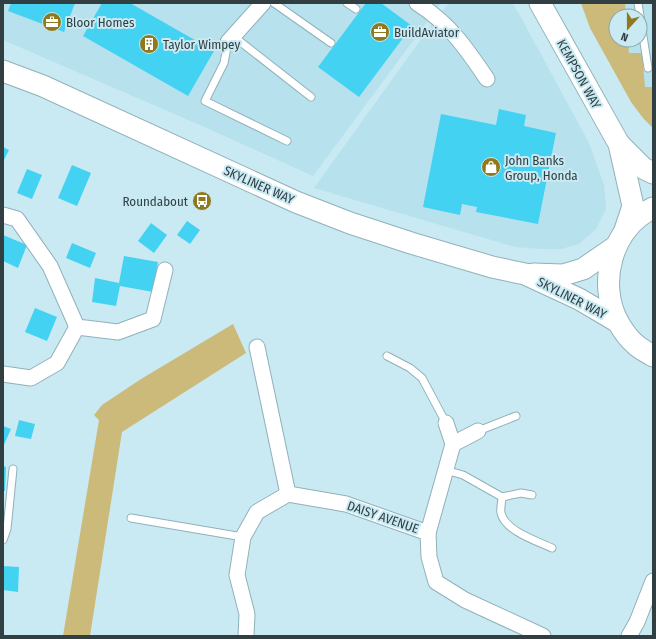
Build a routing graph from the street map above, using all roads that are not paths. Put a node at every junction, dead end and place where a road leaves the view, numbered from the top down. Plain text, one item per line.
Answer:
1 (263, 3) edge
2 (274, 3) edge
3 (347, 3) edge
4 (417, 3) edge
5 (540, 3) edge
6 (356, 9) dead end
7 (230, 39) junction
8 (331, 43) dead end
9 (645, 48) edge
10 (648, 68) dead end
11 (3, 71) edge
12 (486, 80) dead end
13 (312, 97) dead end
14 (287, 142) dead end
15 (619, 144) junction
16 (653, 174) edge
17 (653, 208) edge
18 (3, 215) edge
19 (620, 239) junction
20 (165, 270) dead end
21 (525, 274) junction
22 (618, 322) junction
23 (77, 327) junction
24 (257, 347) dead end
25 (387, 356) dead end
26 (653, 356) edge
27 (3, 374) edge
28 (516, 416) dead end
29 (446, 423) joint
30 (478, 430) joint
31 (453, 444) junction
32 (12, 469) dead end
33 (446, 470) junction
34 (288, 494) junction
35 (532, 495) dead end
36 (502, 497) junction
37 (131, 518) dead end
38 (428, 533) junction
39 (243, 537) junction
40 (3, 540) edge
41 (552, 548) dead end
42 (653, 581) edge
43 (246, 636) edge
44 (543, 636) edge
45 (629, 636) edge

1 - 7 street
2 - 8 lane
3 - 6 lane
4 - 12 street
5 - 15 street, KEMPSON WAY
7 - 13 lane
7 - 14 lane
9 - 10 lane
11 - 21 street, SKYLINER WAY
15 - 16 street, KEMPSON WAY
15 - 19 street, KEMPSON WAY
17 - 19 street, SKYLINER WAY
18 - 23 street
19 - 21 street, SKYLINER WAY
19 - 22 street, KEMPSON WAY
20 - 23 street
21 - 22 street, SKYLINER WAY
22 - 26 street
23 - 27 street
24 - 34 street
25 - 29 lane
28 - 30 lane
29 - 31 street
30 - 31 street
31 - 33 street
32 - 40 lane
33 - 36 lane
33 - 38 street
34 - 38 street, DAISY AVENUE
34 - 39 street
35 - 36 lane
36 - 41 lane
37 - 39 lane
38 - 44 street, DAISY AVENUE
39 - 43 street
42 - 45 street

